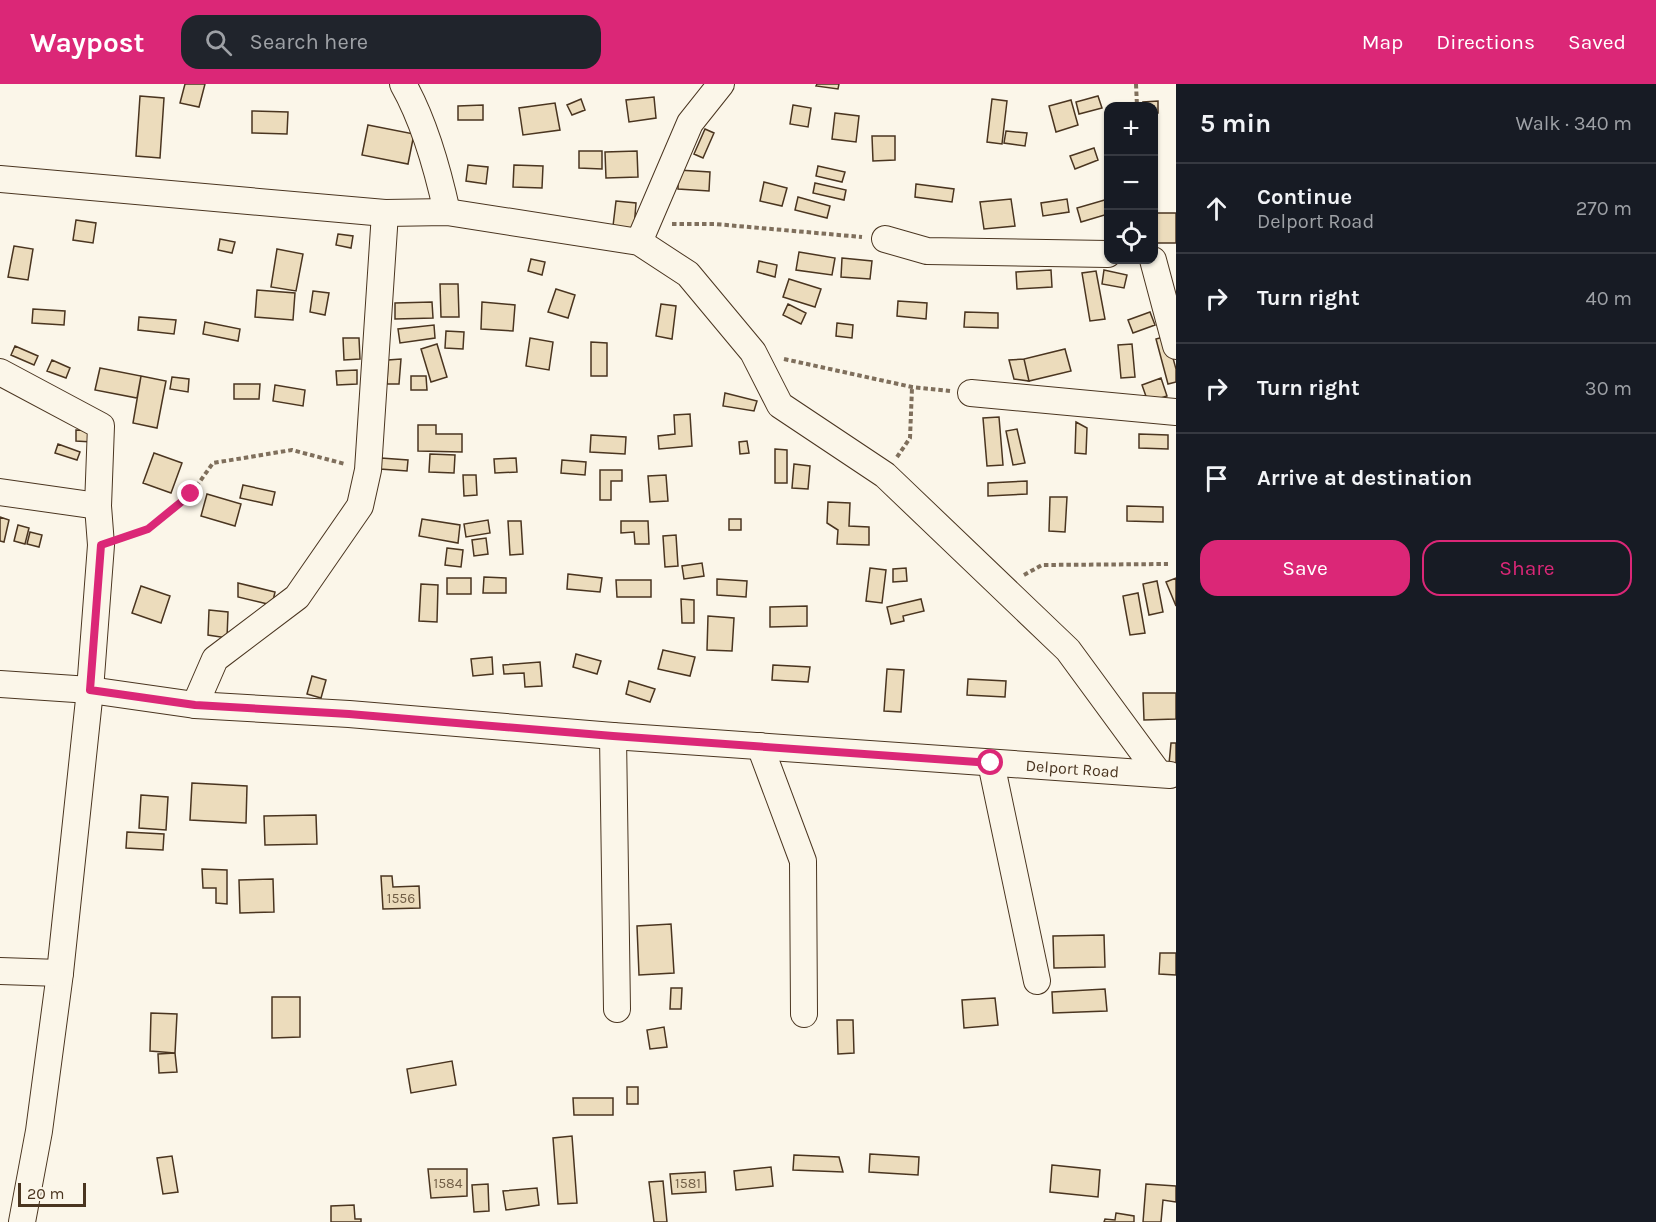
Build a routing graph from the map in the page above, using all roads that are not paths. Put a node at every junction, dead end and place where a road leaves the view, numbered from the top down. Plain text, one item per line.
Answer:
1 (403, 84) edge
2 (721, 84) edge
3 (0, 179) edge
4 (447, 212) junction
5 (385, 213) junction
6 (644, 232) junction
7 (885, 239) road end
8 (1104, 254) edge
9 (1154, 264) edge
10 (1176, 346) edge
11 (0, 372) edge
12 (972, 393) road end
13 (1176, 412) edge
14 (0, 492) edge
15 (98, 506) junction
16 (0, 684) edge
17 (90, 690) junction
18 (195, 705) junction
19 (613, 736) junction
20 (760, 746) junction
21 (991, 763) junction
22 (1168, 775) edge
23 (0, 971) edge
24 (60, 973) junction
25 (1037, 981) dead end
26 (617, 1009) dead end
27 (804, 1014) dead end
28 (22, 1222) edge

1 - 4 street
2 - 6 street
3 - 5 street
4 - 5 street
4 - 6 street
5 - 18 street
6 - 22 street
7 - 8 street
9 - 10 street
11 - 15 street
12 - 13 street
14 - 15 street
15 - 17 street
16 - 17 street, Delport Road
17 - 18 street, Delport Road
17 - 24 street
18 - 19 street, Delport Road
19 - 20 street, Delport Road
19 - 26 street
20 - 21 street, Delport Road
20 - 27 street
21 - 22 street, Delport Road
21 - 25 street
23 - 24 street
24 - 28 street

